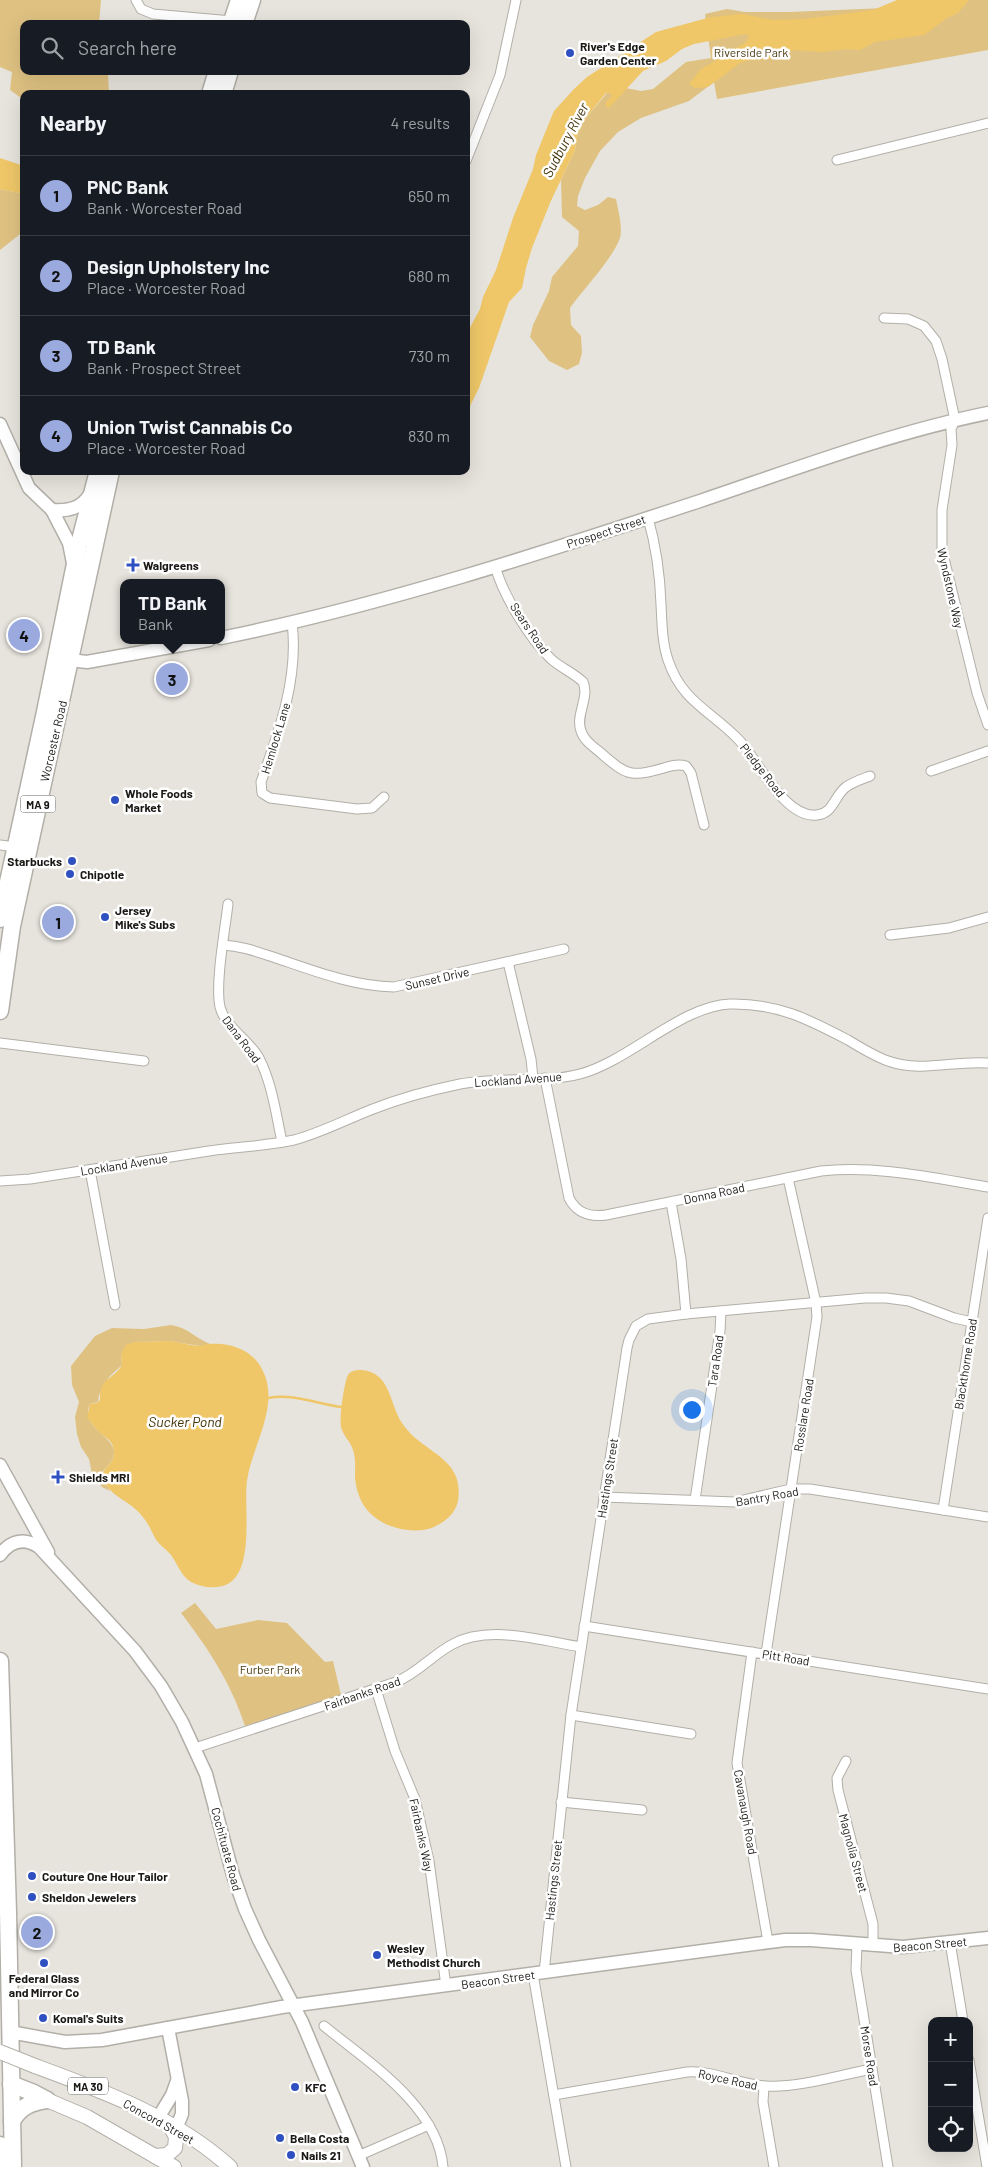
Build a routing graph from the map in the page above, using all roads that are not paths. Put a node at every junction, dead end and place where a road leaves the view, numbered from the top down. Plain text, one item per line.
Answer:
1 (136, 0) edge
2 (239, 0) edge
3 (253, 0) edge
4 (516, 0) edge
5 (218, 20) edge
6 (238, 20) edge
7 (239, 20) edge
8 (216, 75) edge
9 (229, 75) edge
10 (211, 90) edge
11 (224, 90) edge
12 (988, 123) edge
13 (470, 151) edge
14 (837, 160) dead end
15 (884, 318) dead end
16 (988, 413) edge
17 (955, 420) junction
18 (0, 424) edge
19 (20, 468) edge
20 (23, 475) edge
21 (97, 475) edge
22 (110, 475) edge
23 (92, 492) junction
24 (52, 510) junction
25 (648, 518) junction
26 (495, 566) junction
27 (74, 568) junction
28 (292, 623) junction
29 (225, 637) edge
30 (187, 644) edge
31 (63, 659) junction
32 (988, 725) edge
33 (988, 751) edge
34 (931, 771) dead end
35 (870, 776) dead end
36 (384, 797) dead end
37 (704, 825) dead end
38 (8, 846) edge
39 (228, 904) dead end
40 (988, 918) edge
41 (0, 919) edge
42 (890, 935) dead end
43 (223, 945) junction
44 (564, 949) dead end
45 (508, 962) junction
46 (0, 1011) edge
47 (0, 1043) edge
48 (144, 1061) dead end
49 (988, 1063) edge
50 (533, 1078) junction
51 (544, 1078) junction
52 (282, 1142) junction
53 (90, 1170) junction
54 (788, 1178) junction
55 (0, 1181) edge
56 (988, 1187) edge
57 (671, 1202) junction
58 (988, 1218) edge
59 (816, 1303) junction
60 (115, 1304) dead end
61 (721, 1311) junction
62 (686, 1314) junction
63 (972, 1322) junction
64 (0, 1465) edge
65 (791, 1490) junction
66 (604, 1497) junction
67 (695, 1500) junction
68 (942, 1510) junction
69 (988, 1517) edge
70 (0, 1555) edge
71 (50, 1557) junction
72 (584, 1626) junction
73 (581, 1647) junction
74 (752, 1652) junction
75 (766, 1654) junction
76 (0, 1661) edge
77 (376, 1689) junction
78 (988, 1689) edge
79 (571, 1715) junction
80 (691, 1734) dead end
81 (195, 1748) junction
82 (846, 1761) dead end
83 (561, 1802) junction
84 (642, 1810) dead end
85 (988, 1938) edge
86 (768, 1942) junction
87 (950, 1942) junction
88 (856, 1944) junction
89 (873, 1946) junction
90 (538, 1974) junction
91 (446, 1986) junction
92 (295, 2006) junction
93 (962, 2017) edge
94 (324, 2026) dead end
95 (168, 2028) junction
96 (10, 2032) junction
97 (0, 2052) edge
98 (969, 2062) edge
99 (872, 2069) junction
100 (176, 2081) junction
101 (11, 2084) junction
102 (764, 2086) junction
103 (554, 2095) junction
104 (47, 2100) junction
105 (12, 2121) junction
106 (167, 2123) junction
107 (429, 2125) junction
108 (0, 2145) edge
109 (156, 2156) junction
110 (361, 2161) edge
111 (0, 2167) edge
112 (13, 2167) edge
113 (174, 2167) edge
114 (230, 2167) edge
115 (443, 2167) edge
116 (566, 2167) edge
117 (774, 2167) edge
118 (888, 2167) edge
119 (987, 2167) edge

1 - 5 street
2 - 6 highway
3 - 7 highway
4 - 13 street
8 - 10 highway
9 - 11 highway
12 - 14 street
15 - 17 street, Wyndstone Way
16 - 17 street, Prospect Street
17 - 25 street, Prospect Street
17 - 32 street, Wyndstone Way
18 - 19 street
20 - 24 street
21 - 23 highway, Worcester Road / MA 9
22 - 31 highway, Worcester Road / MA 9
23 - 24 street
23 - 27 highway, Worcester Road / MA 9
24 - 27 street
25 - 26 street, Prospect Street
25 - 35 street, Pledge Road
26 - 28 street, Prospect Street
26 - 37 street, Sears Road
27 - 31 highway, Worcester Road / MA 9
28 - 29 street, Prospect Street
28 - 36 street, Hemlock Lane
30 - 31 street
31 - 38 highway, Worcester Road / MA 9
31 - 46 highway, Worcester Road / MA 9
33 - 34 street
38 - 41 highway, Worcester Road / MA 9
39 - 43 street, Dana Road
40 - 42 street
43 - 45 street, Sunset Drive
43 - 52 street, Dana Road
44 - 45 street, Sunset Drive
45 - 50 street
47 - 48 street
49 - 51 street, Lockland Avenue
50 - 51 street, Lockland Avenue
50 - 52 street, Lockland Avenue
51 - 57 street, Donna Road
52 - 53 street, Lockland Avenue
53 - 55 street, Lockland Avenue
53 - 60 street
54 - 56 street, Donna Road
54 - 57 street, Donna Road
54 - 59 street, Rosslare Road
57 - 62 street
58 - 63 street, Blackthorne Road
59 - 61 street, Hastings Street
59 - 63 street, Hastings Street
59 - 65 street, Rosslare Road
61 - 62 street, Hastings Street
61 - 67 street, Tara Road
62 - 66 street, Hastings Street
63 - 68 street, Blackthorne Road
64 - 71 street, Cochituate Road
65 - 67 street, Bantry Road
65 - 68 street, Bantry Road
65 - 75 street, Rosslare Road
66 - 67 street, Bantry Road
66 - 72 street, Hastings Street
68 - 69 street, Bantry Road
70 - 71 street, Cochituate Road
71 - 81 street, Cochituate Road
72 - 73 street, Hastings Street
72 - 74 street, Pitt Road
73 - 77 street, Fairbanks Road
73 - 79 street, Hastings Street
74 - 75 street, Pitt Road
74 - 86 street, Cavanaugh Road
75 - 78 street, Pitt Road
76 - 96 highway
77 - 81 street, Fairbanks Road
77 - 91 street, Fairbanks Way
79 - 80 street
79 - 83 street, Hastings Street
81 - 92 street, Cochituate Road
82 - 89 street, Magnolia Street
83 - 84 street
83 - 90 street, Hastings Street
85 - 87 street, Beacon Street
86 - 88 street, Beacon Street
86 - 90 street, Beacon Street
87 - 89 street, Beacon Street
87 - 93 street
88 - 89 street, Beacon Street
88 - 99 street, Morse Road
90 - 91 street, Beacon Street
90 - 103 street, Hastings Street
91 - 92 street, Beacon Street
92 - 95 street, Beacon Street
92 - 110 street, Cochituate Road
94 - 107 street
95 - 96 street, Beacon Street
95 - 100 street
96 - 101 highway
97 - 106 main road, Concord Street / MA 30, bridge
98 - 119 street
99 - 102 street, Royce Road
99 - 118 street, Morse Road
100 - 106 street
100 - 106 street
101 - 104 highway
101 - 105 highway
102 - 103 street, Royce Road
102 - 117 street
103 - 116 street, Hastings Street
104 - 105 highway
104 - 109 main road
105 - 112 highway
106 - 109 main road
106 - 114 main road, Concord Street / MA 30
107 - 110 street
107 - 115 street
108 - 111 highway
109 - 113 main road

